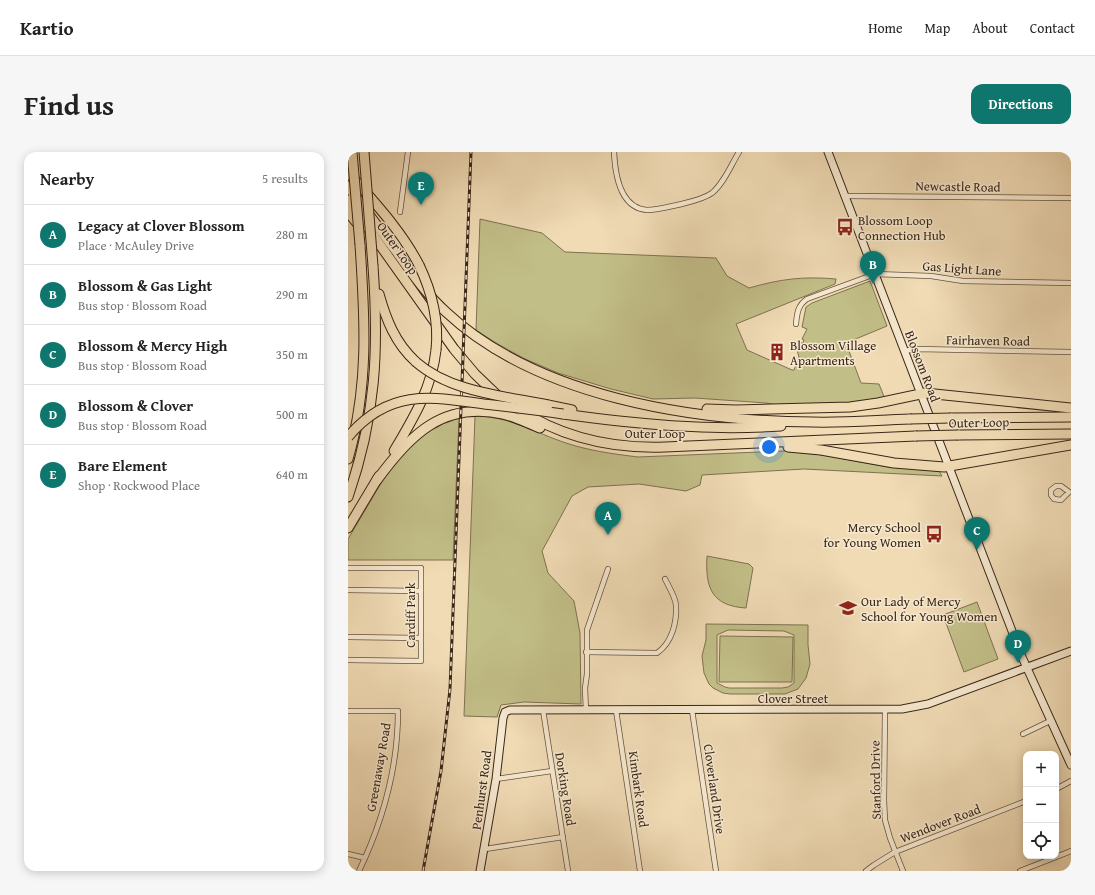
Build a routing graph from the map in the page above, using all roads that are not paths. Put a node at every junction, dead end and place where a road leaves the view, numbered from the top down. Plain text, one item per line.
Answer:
1 (352, 152) edge
2 (364, 152) edge
3 (408, 152) edge
4 (614, 152) edge
5 (739, 152) edge
6 (828, 152) edge
7 (348, 172) edge
8 (348, 177) edge
9 (348, 186) edge
10 (845, 196) junction
11 (1071, 198) edge
12 (348, 200) edge
13 (348, 212) edge
14 (400, 212) dead end
15 (360, 245) junction
16 (373, 266) junction
17 (875, 274) junction
18 (1071, 283) edge
19 (421, 303) junction
20 (796, 324) dead end
21 (904, 351) junction
22 (1071, 352) edge
23 (921, 393) junction
24 (626, 400) junction
25 (1071, 408) edge
26 (1071, 417) edge
27 (844, 422) junction
28 (640, 423) junction
29 (1071, 434) edge
30 (348, 437) edge
31 (592, 441) junction
32 (745, 444) junction
33 (1071, 445) edge
34 (348, 459) edge
35 (949, 467) junction
36 (376, 480) junction
37 (348, 497) edge
38 (348, 528) edge
39 (348, 568) edge
40 (608, 569) dead end
41 (665, 579) dead end
42 (348, 590) edge
43 (421, 591) junction
44 (348, 637) edge
45 (420, 638) junction
46 (1071, 651) edge
47 (586, 652) junction
48 (348, 660) edge
49 (1026, 668) junction
50 (543, 710) junction
51 (616, 710) junction
52 (692, 710) junction
53 (885, 710) junction
54 (348, 711) edge
55 (586, 711) junction
56 (505, 712) joint
57 (1050, 721) junction
58 (1023, 734) dead end
59 (1071, 765) edge
60 (552, 771) junction
61 (496, 779) junction
62 (1071, 781) edge
63 (1059, 787) edge
64 (1023, 802) edge
65 (563, 837) junction
66 (485, 848) junction
67 (1071, 851) edge
68 (895, 852) junction
69 (348, 854) edge
70 (365, 858) junction
71 (1029, 869) edge
72 (358, 871) edge
73 (480, 871) edge
74 (568, 871) edge
75 (640, 871) edge
76 (716, 871) edge
77 (866, 871) edge
78 (903, 871) edge
79 (1020, 871) edge

1 - 15 highway, bridge
2 - 16 highway, bridge
3 - 14 street
4 - 5 street
6 - 10 street, Blossom Road
7 - 36 highway, bridge
8 - 15 highway, bridge
9 - 24 highway, Outer Loop
10 - 11 street, Newcastle Road
10 - 17 street, Blossom Road
12 - 19 highway, Outer Loop
13 - 19 highway
15 - 34 highway
16 - 28 highway, bridge
16 - 37 highway
17 - 18 street, Gas Light Lane
17 - 20 street
17 - 21 street, Blossom Road
19 - 31 highway, Outer Loop
21 - 22 street, Fairhaven Road
21 - 23 street, Blossom Road
23 - 24 highway
23 - 25 highway
23 - 35 street, Blossom Road
24 - 27 highway, Outer Loop
26 - 27 highway, Outer Loop, bridge
27 - 28 highway
28 - 30 highway, bridge
29 - 32 highway, Outer Loop, bridge
31 - 32 highway, Outer Loop
31 - 36 highway
32 - 35 highway
33 - 35 highway
35 - 49 street, Blossom Road
36 - 38 highway
39 - 43 street, Cardiff Park
40 - 47 street
41 - 47 street
42 - 43 street
43 - 45 street, Cardiff Park
44 - 45 street
45 - 48 street, Cardiff Park
46 - 49 street, Clover Street
47 - 55 street
49 - 53 street, Clover Street
49 - 57 street, Blossom Road
50 - 55 street, Clover Street
50 - 56 street, Clover Street
50 - 60 street, Dorking Road
51 - 52 street, Clover Street
51 - 55 street, Clover Street
51 - 75 street, Kimbark Road
52 - 53 street, Clover Street
52 - 76 street, Cloverland Drive
53 - 68 street, Stanford Drive
54 - 70 street, Greenaway Road
56 - 61 street, Penhurst Road
57 - 58 street
57 - 59 street, Blossom Road
60 - 61 street
60 - 65 street, Dorking Road
61 - 66 street, Penhurst Road
62 - 63 street
64 - 68 street, Wendover Road
65 - 66 street
65 - 74 street, Dorking Road
66 - 73 street, Penhurst Road
67 - 71 street
68 - 77 street, Wendover Road
68 - 78 street, Stanford Drive
69 - 70 street
70 - 72 street, Greenaway Road
71 - 79 street

